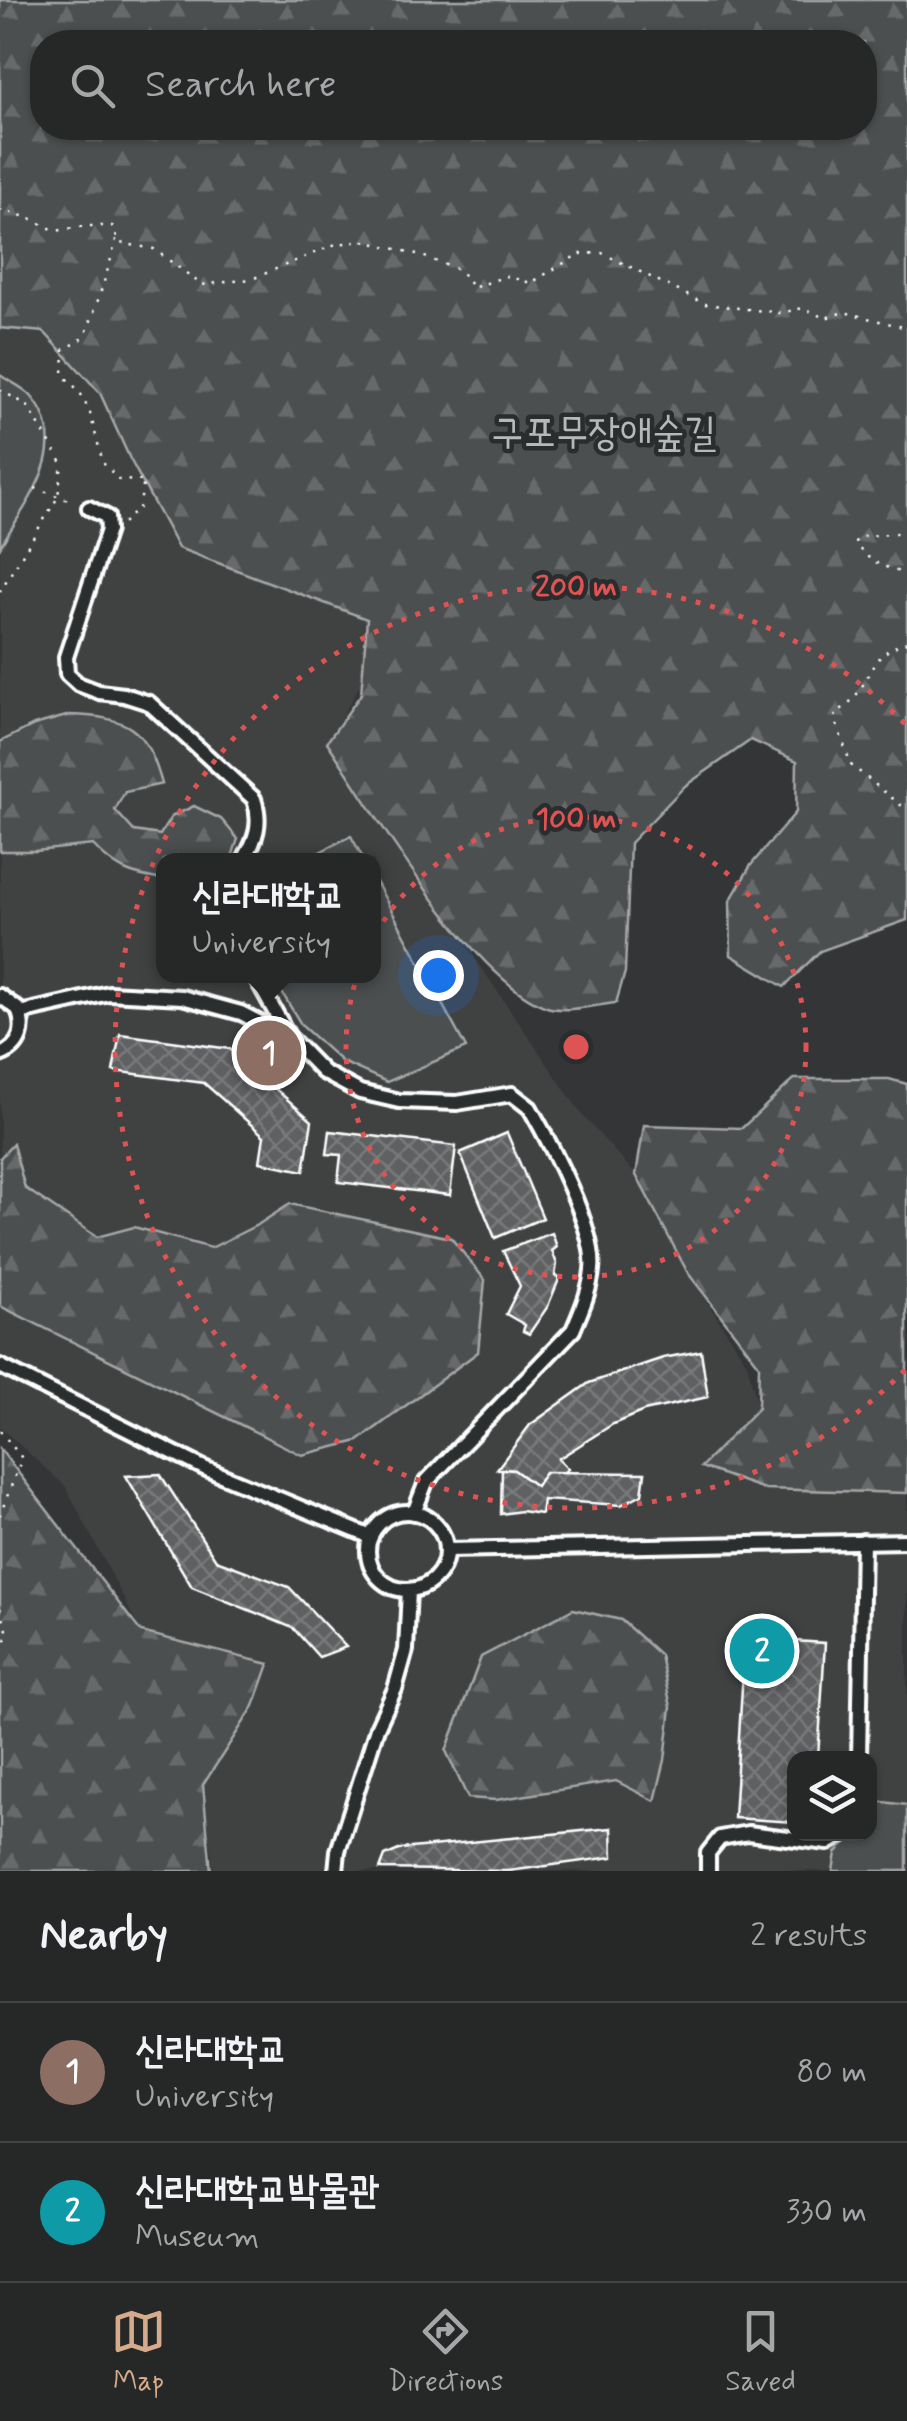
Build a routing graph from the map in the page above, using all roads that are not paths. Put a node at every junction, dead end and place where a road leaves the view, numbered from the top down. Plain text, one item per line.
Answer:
1 (90, 508) road end
2 (247, 853) edge
3 (259, 983) edge
4 (0, 996) edge
5 (20, 1013) junction
6 (291, 1039) junction
7 (0, 1056) edge
8 (0, 1366) edge
9 (414, 1513) junction
10 (371, 1537) junction
11 (864, 1541) junction
12 (907, 1541) edge
13 (446, 1550) junction
14 (408, 1590) junction
15 (859, 1751) edge
16 (787, 1838) edge
17 (336, 1871) edge
18 (708, 1871) edge

1 - 2 street
3 - 6 street
4 - 5 street
5 - 6 street
5 - 7 street
6 - 9 street
8 - 10 street
9 - 10 street
9 - 13 street
10 - 14 street
11 - 12 street
11 - 13 street
11 - 15 street
13 - 14 street
14 - 17 street
16 - 18 street

